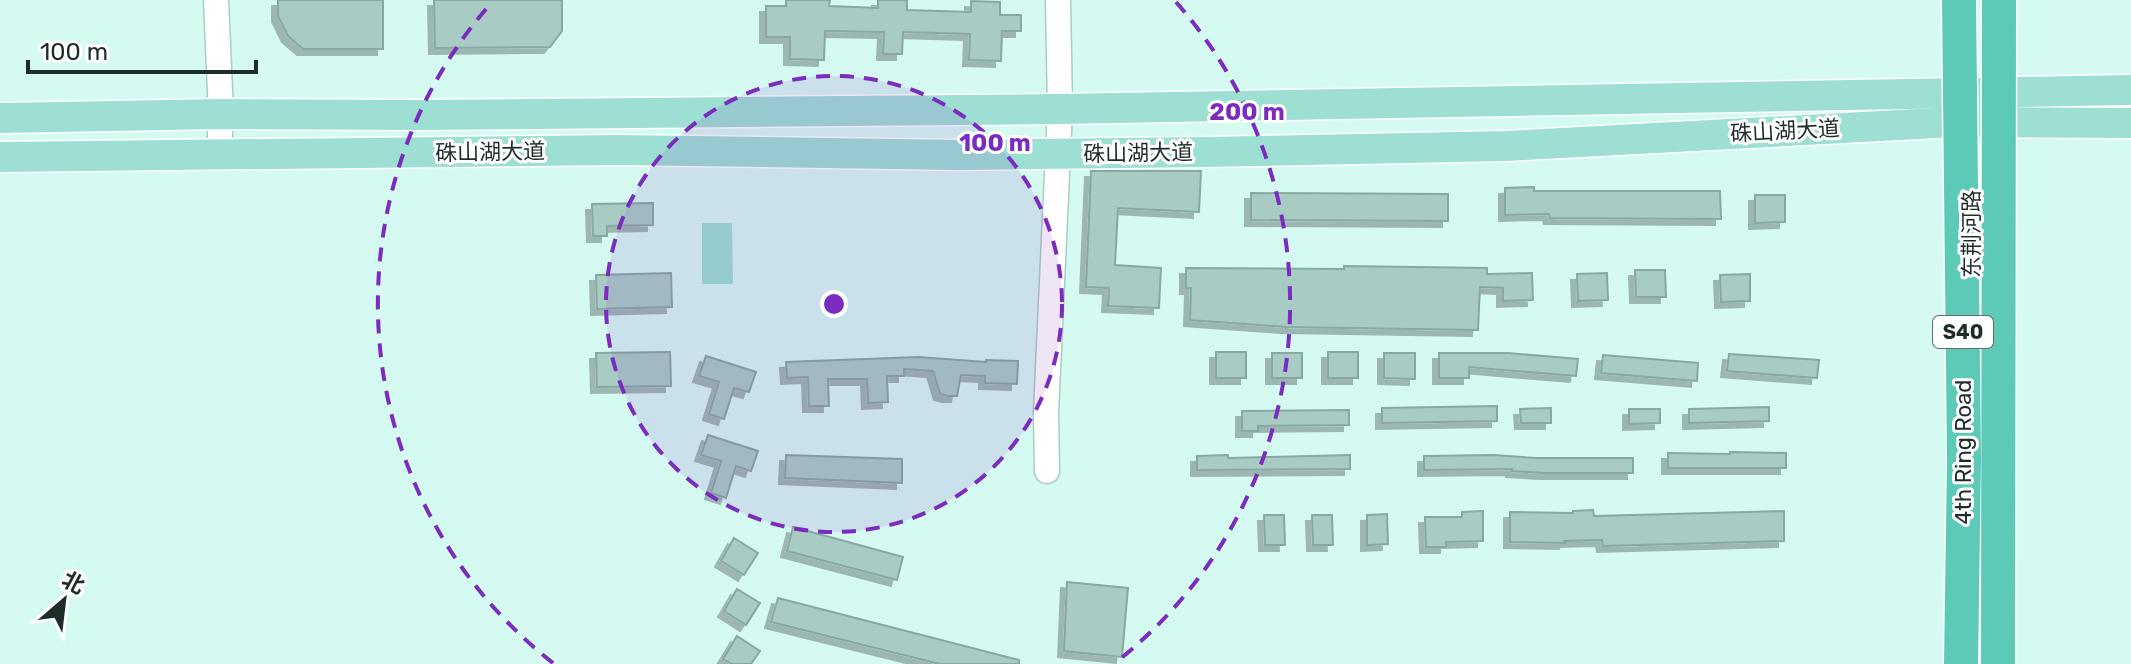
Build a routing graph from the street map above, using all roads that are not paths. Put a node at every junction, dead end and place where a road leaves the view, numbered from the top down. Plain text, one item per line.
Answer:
1 (216, 0) edge
2 (1058, 0) edge
3 (1959, 0) edge
4 (1999, 0) edge
5 (2131, 90) edge
6 (1972, 108) junction
7 (1060, 109) junction
8 (221, 114) junction
9 (0, 118) edge
10 (2131, 123) edge
11 (1058, 154) junction
12 (219, 155) junction
13 (0, 157) edge
14 (1047, 471) dead end
15 (1961, 664) edge
16 (1968, 664) edge
17 (1998, 664) edge

1 - 8 street
2 - 7 street
3 - 15 highway, 4th Ring Road / S40, bridge
4 - 17 highway, 4th Ring Road / S40, bridge
5 - 6 main road, 硃山湖大道
6 - 7 main road, 硃山湖大道
6 - 10 main road, 硃山湖大道
6 - 11 main road, 硃山湖大道
6 - 16 main road, 东荆河路
7 - 8 main road, 硃山湖大道
7 - 11 street
8 - 9 main road, 硃山湖大道
8 - 12 street
11 - 12 main road, 硃山湖大道
11 - 14 street
12 - 13 main road, 硃山湖大道

